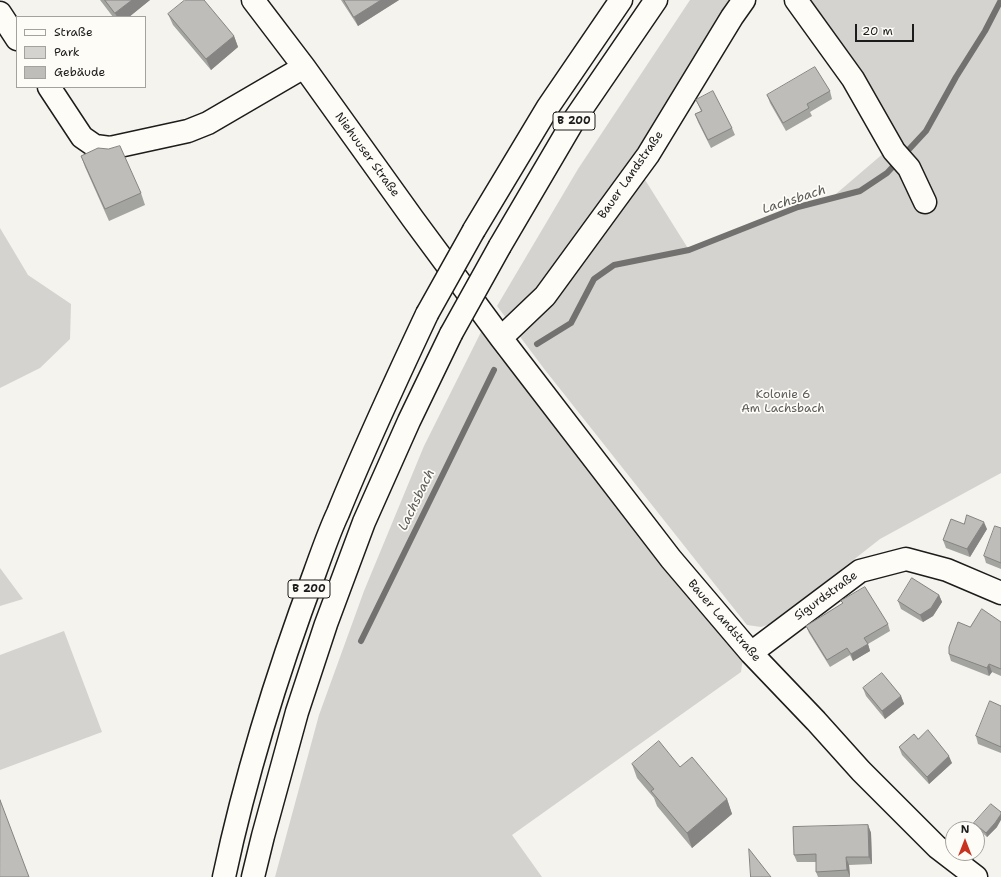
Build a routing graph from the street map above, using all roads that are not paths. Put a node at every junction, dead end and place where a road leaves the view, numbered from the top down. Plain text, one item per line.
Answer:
1 (253, 0) edge
2 (621, 0) edge
3 (656, 0) edge
4 (744, 0) edge
5 (796, 0) edge
6 (0, 13) edge
7 (16, 37) edge
8 (304, 67) junction
9 (50, 88) edge
10 (925, 202) dead end
11 (481, 310) joint
12 (502, 338) junction
13 (1001, 593) edge
14 (751, 653) junction
15 (224, 877) edge
16 (253, 877) edge
17 (976, 877) edge

1 - 8 main road, Niehuuser Straße
2 - 15 main road, B 200, bridge
3 - 16 main road, B 200, bridge
4 - 12 main road, Bauer Landstraße
5 - 10 main road
6 - 7 main road
8 - 9 main road
8 - 11 main road, Niehuuser Straße
11 - 12 main road, Bauer Landstraße
12 - 14 main road, Bauer Landstraße
13 - 14 main road, Sigurdstraße
14 - 17 main road, Bauer Landstraße

